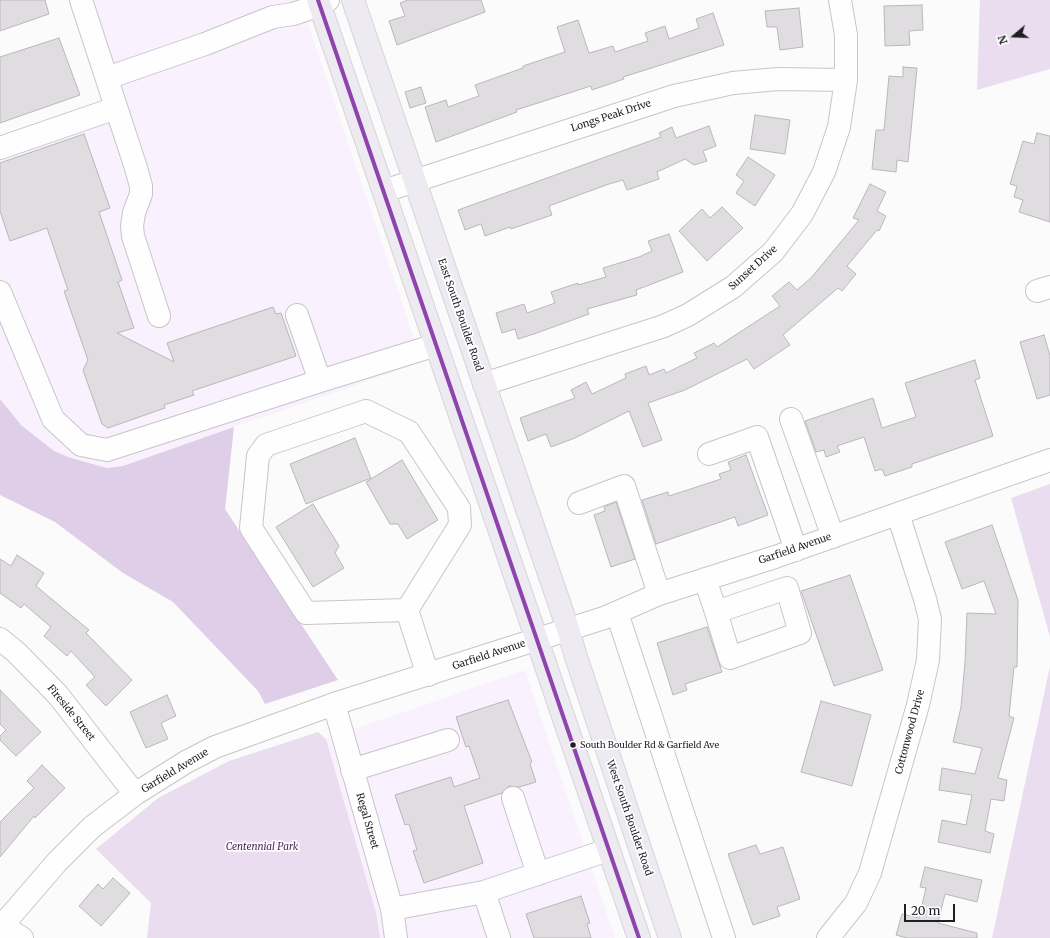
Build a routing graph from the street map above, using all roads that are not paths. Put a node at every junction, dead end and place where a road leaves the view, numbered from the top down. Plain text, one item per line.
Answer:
1 (81, 0) edge
2 (353, 0) edge
3 (840, 0) edge
4 (322, 2) edge
5 (107, 78) junction
6 (846, 80) junction
7 (116, 108) junction
8 (0, 148) edge
9 (415, 181) junction
10 (384, 191) junction
11 (0, 292) edge
12 (297, 315) dead end
13 (160, 316) dead end
14 (436, 345) junction
15 (320, 381) junction
16 (484, 384) junction
17 (791, 419) dead end
18 (709, 454) dead end
19 (1050, 460) edge
20 (578, 503) dead end
21 (898, 514) junction
22 (832, 537) junction
23 (796, 550) junction
24 (705, 579) junction
25 (659, 594) junction
26 (407, 610) junction
27 (716, 612) dead end
28 (617, 613) junction
29 (568, 629) junction
30 (0, 639) edge
31 (537, 639) junction
32 (428, 675) junction
33 (334, 704) junction
34 (448, 740) dead end
35 (352, 770) junction
36 (135, 794) junction
37 (513, 798) dead end
38 (608, 850) junction
39 (538, 874) junction
40 (484, 892) junction
41 (392, 909) junction
42 (1, 926) edge
43 (22, 938) edge
44 (396, 938) edge
45 (499, 938) edge
46 (639, 938) edge
47 (670, 938) edge
48 (724, 938) edge
49 (828, 938) edge

1 - 5 street
2 - 9 main road, East South Boulder Road
3 - 6 street, Sunset Drive
4 - 5 street
4 - 10 main road
5 - 7 street
6 - 9 street, Longs Peak Drive
6 - 16 street, Sunset Drive
7 - 8 street
7 - 13 street
9 - 10 street, Longs Peak Drive
9 - 16 main road, East South Boulder Road
10 - 14 main road
11 - 15 street
12 - 15 street
14 - 15 street
14 - 31 main road
16 - 29 main road, East South Boulder Road
17 - 22 street
18 - 23 street
19 - 21 street, Garfield Avenue
20 - 25 street
21 - 22 street, Garfield Avenue
21 - 49 street, Cottonwood Drive
22 - 23 street, Garfield Avenue
23 - 24 street, Garfield Avenue
24 - 25 street, Garfield Avenue
24 - 27 street
25 - 28 street, Garfield Avenue
26 - 26 street
26 - 32 street
28 - 29 street, Garfield Avenue
28 - 48 street
29 - 31 street, Garfield Avenue
29 - 47 main road, West South Boulder Road
30 - 36 street, Fireside Street
31 - 32 street, Garfield Avenue
31 - 38 main road
32 - 33 street, Garfield Avenue
33 - 35 street, Regal Street
33 - 36 street, Garfield Avenue
34 - 35 street
35 - 41 street, Regal Street
36 - 42 street, Garfield Avenue
37 - 39 street
38 - 39 street
38 - 46 main road
39 - 40 street
40 - 41 street
40 - 45 street
41 - 44 street, Regal Street
42 - 43 street, Garfield Avenue

